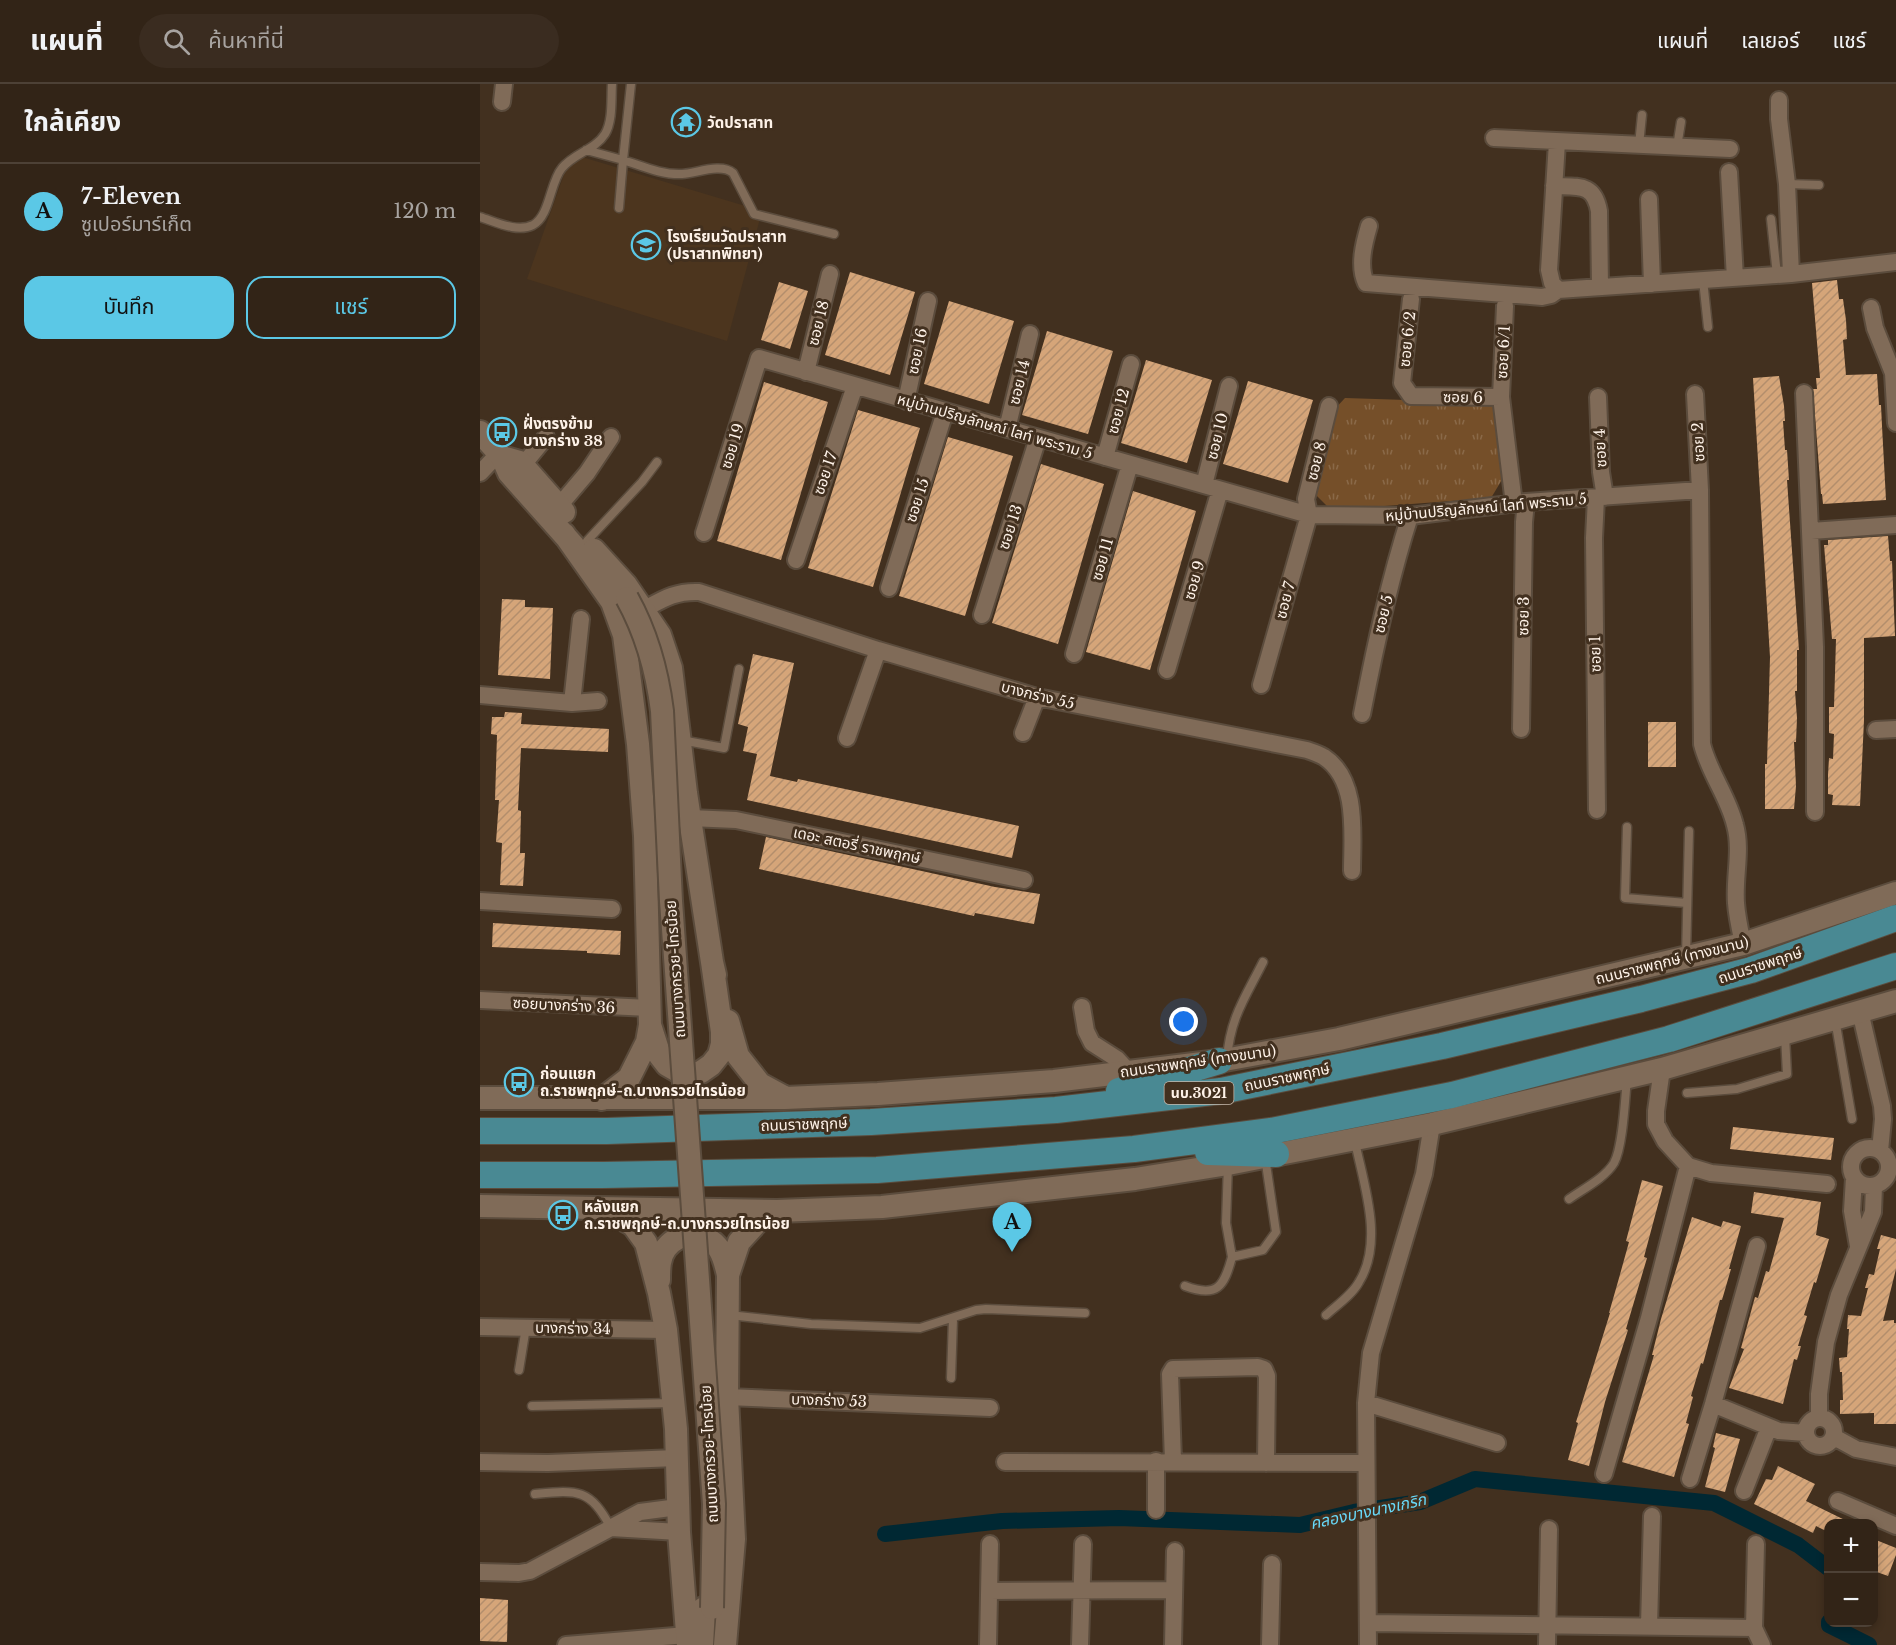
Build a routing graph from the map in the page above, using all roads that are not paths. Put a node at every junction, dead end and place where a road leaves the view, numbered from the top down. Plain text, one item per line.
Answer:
1 (504, 84) edge
2 (612, 84) edge
3 (631, 84) edge
4 (1779, 100) dead end
5 (502, 102) dead end
6 (1642, 115) dead end
7 (1681, 122) dead end
8 (1494, 138) dead end
9 (1557, 142) junction
10 (1639, 146) junction
11 (1677, 147) junction
12 (1731, 149) dead end
13 (586, 150) junction
14 (622, 160) junction
15 (1729, 172) dead end
16 (1787, 184) junction
17 (1819, 185) dead end
18 (1554, 186) junction
19 (1649, 199) dead end
20 (619, 208) dead end
21 (480, 217) edge
22 (1771, 219) dead end
23 (1369, 226) dead end
24 (834, 234) dead end
25 (1896, 262) edge
26 (830, 274) dead end
27 (1784, 275) junction
28 (1735, 278) junction
29 (1703, 280) junction
30 (1652, 284) junction
31 (1600, 287) junction
32 (1558, 290) junction
33 (1411, 299) dead end
34 (928, 301) dead end
35 (1505, 306) dead end
36 (1871, 308) dead end
37 (1708, 327) dead end
38 (1030, 334) dead end
39 (759, 358) joint
40 (1131, 364) dead end
41 (806, 372) junction
42 (1403, 378) joint
43 (855, 386) junction
44 (1229, 386) dead end
45 (1804, 393) dead end
46 (1695, 394) dead end
47 (1501, 398) junction
48 (1598, 398) dead end
49 (906, 401) junction
50 (1329, 406) dead end
51 (945, 412) junction
52 (1896, 423) edge
53 (1007, 429) junction
54 (480, 432) edge
55 (546, 437) dead end
56 (611, 437) dead end
57 (1038, 438) junction
58 (1105, 457) junction
59 (508, 459) junction
60 (657, 462) dead end
61 (1130, 464) junction
62 (480, 473) edge
63 (1212, 488) junction
64 (1700, 490) junction
65 (1601, 498) junction
66 (1520, 503) junction
67 (559, 506) junction
68 (1309, 515) junction
69 (1410, 516) junction
70 (1896, 525) edge
71 (1811, 531) junction
72 (704, 533) dead end
73 (564, 534) junction
74 (591, 546) junction
75 (796, 560) dead end
76 (889, 588) dead end
77 (630, 603) junction
78 (982, 615) dead end
79 (581, 619) dead end
80 (878, 650) junction
81 (1074, 654) dead end
82 (739, 669) dead end
83 (1167, 670) dead end
84 (1261, 685) dead end
85 (480, 695) edge
86 (1037, 697) junction
87 (598, 701) dead end
88 (572, 703) junction
89 (1362, 714) dead end
90 (1521, 729) dead end
91 (1896, 729) edge
92 (1876, 730) dead end
93 (1023, 734) dead end
94 (847, 738) dead end
95 (681, 740) junction
96 (1598, 810) dead end
97 (1815, 812) dead end
98 (690, 818) junction
99 (1627, 827) dead end
100 (1689, 831) dead end
101 (1352, 871) dead end
102 (1024, 880) dead end
103 (1896, 893) edge
104 (480, 901) edge
105 (1687, 903) junction
106 (612, 909) dead end
107 (1896, 918) edge
108 (1743, 944) junction
109 (1686, 957) junction
110 (711, 962) junction
111 (1263, 962) dead end
112 (1896, 966) edge
113 (480, 1000) edge
114 (1896, 1001) edge
115 (1082, 1007) dead end
116 (1860, 1011) junction
117 (650, 1017) junction
118 (1834, 1018) junction
119 (1785, 1033) junction
120 (1223, 1060) junction
121 (1662, 1069) junction
122 (1129, 1071) junction
123 (1627, 1078) junction
124 (1687, 1092) dead end
125 (480, 1098) edge
126 (785, 1098) junction
127 (602, 1099) junction
128 (1056, 1110) junction
129 (1852, 1119) dead end
130 (1432, 1124) junction
131 (480, 1131) edge
132 (1355, 1138) junction
133 (1134, 1149) junction
134 (1271, 1154) junction
135 (1887, 1156) edge
136 (1228, 1164) junction
137 (1688, 1166) junction
138 (480, 1175) edge
139 (1854, 1178) junction
140 (1827, 1184) dead end
141 (1877, 1184) junction
142 (1896, 1192) edge
143 (1569, 1199) dead end
144 (480, 1206) edge
145 (601, 1207) junction
146 (777, 1211) junction
147 (1757, 1246) dead end
148 (1858, 1246) junction
149 (1232, 1257) junction
150 (728, 1275) junction
151 (1185, 1287) dead end
152 (659, 1293) junction
153 (1085, 1313) dead end
154 (726, 1314) junction
155 (1326, 1315) dead end
156 (953, 1319) junction
157 (480, 1327) edge
158 (526, 1328) junction
159 (666, 1330) junction
160 (519, 1370) dead end
161 (951, 1378) dead end
162 (727, 1397) junction
163 (673, 1403) junction
164 (1366, 1403) junction
165 (1713, 1404) junction
166 (532, 1406) dead end
167 (990, 1408) dead end
168 (1819, 1418) junction
169 (1769, 1427) junction
170 (1806, 1433) junction
171 (1833, 1437) junction
172 (1497, 1443) dead end
173 (1896, 1457) edge
174 (677, 1458) junction
175 (1156, 1461) junction
176 (1173, 1461) junction
177 (480, 1462) edge
178 (1005, 1462) dead end
179 (1266, 1463) junction
180 (1365, 1463) junction
181 (1604, 1473) dead end
182 (1690, 1479) dead end
183 (1744, 1491) dead end
184 (535, 1494) dead end
185 (1838, 1501) dead end
186 (678, 1507) junction
187 (1156, 1510) dead end
188 (1652, 1516) dead end
189 (1896, 1526) edge
190 (611, 1528) junction
191 (1549, 1529) dead end
192 (679, 1532) junction
193 (990, 1544) dead end
194 (1083, 1544) dead end
195 (1756, 1544) dead end
196 (1175, 1551) dead end
197 (1272, 1564) dead end
198 (480, 1572) edge
199 (1082, 1590) junction
200 (1174, 1590) junction
201 (989, 1591) junction
202 (708, 1608) junction
203 (1369, 1623) junction
204 (1548, 1626) junction
205 (1649, 1626) junction
206 (1754, 1628) junction
207 (692, 1642) edge
208 (566, 1645) edge
209 (711, 1645) edge
210 (725, 1645) edge
211 (987, 1645) edge
212 (1080, 1645) edge
213 (1173, 1645) edge
214 (1270, 1645) edge
215 (1368, 1645) edge
216 (1547, 1645) edge
217 (1762, 1645) edge

1 - 5 street
2 - 13 lane
3 - 14 lane
4 - 16 street
6 - 10 lane
7 - 11 lane
8 - 9 street
9 - 10 street
9 - 18 street
10 - 11 street
11 - 12 street
13 - 14 lane
13 - 21 lane
14 - 20 lane
14 - 24 lane
15 - 28 street
16 - 17 lane
16 - 27 street
18 - 31 street
18 - 32 street
19 - 30 street
22 - 27 lane
23 - 32 street
25 - 27 street
26 - 41 street, ซอย 18
27 - 28 street
28 - 29 street
29 - 30 street
29 - 37 lane
30 - 31 street
31 - 32 street
33 - 42 street, ซอย 6/2
34 - 49 street, ซอย 16
35 - 47 street, ซอย 6/1
36 - 52 street
38 - 53 street, ซอย 14
39 - 41 street, หมู่บ้านปริญลักษณ์ ไลท์ พระราม 5
39 - 72 street, ซอย 19
40 - 58 street, ซอย 12
41 - 43 street, หมู่บ้านปริญลักษณ์ ไลท์ พระราม 5
42 - 47 street, ซอย 6
43 - 49 street, หมู่บ้านปริญลักษณ์ ไลท์ พระราม 5
43 - 75 street, ซอย 17
44 - 63 street, ซอย 10
45 - 71 street
46 - 64 street, ซอย 2
47 - 66 street, ซอย 6
48 - 65 street, ซอย 4
49 - 51 street, หมู่บ้านปริญลักษณ์ ไลท์ พระราม 5
50 - 68 street, ซอย 8
51 - 53 street, หมู่บ้านปริญลักษณ์ ไลท์ พระราม 5
51 - 76 street, ซอย 15
53 - 57 street, หมู่บ้านปริญลักษณ์ ไลท์ พระราม 5
54 - 59 main road, ถนนบางกรวย-ไทรน้อย
55 - 59 street
56 - 67 street
57 - 58 street, หมู่บ้านปริญลักษณ์ ไลท์ พระราม 5
57 - 78 street, ซอย 13
58 - 61 street, หมู่บ้านปริญลักษณ์ ไลท์ พระราม 5
59 - 62 street
59 - 67 main road, ถนนบางกรวย-ไทรน้อย
59 - 73 main road, ถนนบางกรวย-ไทรน้อย
60 - 74 lane
61 - 63 street, หมู่บ้านปริญลักษณ์ ไลท์ พระราม 5
61 - 81 street, ซอย 11
63 - 68 street, หมู่บ้านปริญลักษณ์ ไลท์ พระราม 5
63 - 83 street, ซอย 9
64 - 65 street, หมู่บ้านปริญลักษณ์ ไลท์ พระราม 5
64 - 108 street
65 - 66 street, หมู่บ้านปริญลักษณ์ ไลท์ พระราม 5
65 - 96 street, ซอย 1
66 - 69 street, หมู่บ้านปริญลักษณ์ ไลท์ พระราม 5
66 - 90 street, ซอย 3
67 - 74 main road, ถนนบางกรวย-ไทรน้อย
68 - 69 street, หมู่บ้านปริญลักษณ์ ไลท์ พระราม 5
68 - 84 street, ซอย 7
69 - 89 street, ซอย 5
70 - 71 street
71 - 97 street
73 - 77 main road, ถนนบางกรวย-ไทรน้อย
73 - 117 main road
74 - 77 main road, ถนนบางกรวย-ไทรน้อย
77 - 80 street, บางกร่าง 55
77 - 95 main road
77 - 202 main road, ถนนบางกรวย-ไทรน้อย, bridge
79 - 88 street
80 - 86 street, บางกร่าง 55
80 - 94 street
82 - 95 lane
85 - 88 street
86 - 93 street
86 - 101 street, บางกร่าง 55
87 - 88 street
91 - 92 street
95 - 98 main road
98 - 102 street, เดอะ สตอรี่ ราชพฤกษ์
98 - 110 main road
99 - 105 lane
100 - 105 lane
103 - 108 main road, ถนนราชพฤกษ์ (ทางขนาน) / นบ.3021
104 - 106 street
105 - 109 lane
107 - 128 main road, ถนนราชพฤกษ์ / นบ.3021
108 - 109 main road, ถนนราชพฤกษ์ (ทางขนาน) / นบ.3021
109 - 120 main road, ถนนราชพฤกษ์ (ทางขนาน) / นบ.3021
110 - 117 main road
110 - 126 main road
111 - 120 lane
112 - 133 main road
113 - 117 street, ซอยบางกร่าง 36
114 - 116 main road
115 - 122 street
116 - 118 main road
116 - 135 street
117 - 127 main road
118 - 119 main road
118 - 129 lane
119 - 121 main road
119 - 124 lane
120 - 122 main road, ถนนราชพฤกษ์ (ทางขนาน) / นบ.3021
120 - 128 main road
121 - 123 main road
121 - 137 street
122 - 126 main road, ถนนราชพฤกษ์ (ทางขนาน) / นบ.3021
123 - 130 main road
123 - 143 lane
125 - 127 main road, ถนนราชพฤกษ์ (ทางขนาน) / นบ.3021
126 - 127 main road, ถนนราชพฤกษ์ (ทางขนาน) / นบ.3021
128 - 131 main road, ถนนราชพฤกษ์ / นบ.3021
130 - 132 main road
130 - 164 street
132 - 134 main road
132 - 155 lane
133 - 134 main road
133 - 138 main road
134 - 136 main road
134 - 149 lane
135 - 139 street
135 - 141 street
136 - 146 main road
136 - 149 lane
137 - 140 street
137 - 181 street
139 - 141 street
139 - 148 street
141 - 142 street
141 - 148 street
144 - 145 main road
145 - 146 main road
145 - 152 main road
146 - 150 main road
147 - 165 street
148 - 168 street
149 - 151 lane
150 - 152 main road
150 - 154 main road
152 - 159 main road
153 - 156 lane
154 - 156 lane
154 - 162 main road
156 - 161 lane
157 - 158 street, บางกร่าง 34
158 - 159 street, บางกร่าง 34
158 - 160 lane
159 - 163 main road
162 - 167 street, บางกร่าง 53
162 - 210 main road
163 - 166 lane
163 - 174 main road
164 - 172 street
164 - 180 street
165 - 169 street
165 - 182 street
168 - 170 street
168 - 171 street
169 - 170 street
169 - 183 street
170 - 171 street
171 - 173 street
174 - 177 street
174 - 186 main road
175 - 176 street
175 - 178 street
175 - 187 street
176 - 179 street
176 - 179 street
179 - 180 street
180 - 203 street
184 - 190 lane
185 - 189 street
186 - 190 street
186 - 192 main road
188 - 205 street
190 - 192 street
190 - 198 street
191 - 204 street
192 - 207 main road
193 - 201 street
194 - 199 street
195 - 206 street
196 - 200 street
197 - 214 street
199 - 200 street
199 - 201 street
199 - 212 street
200 - 213 street
201 - 211 street
202 - 207 main road, ถนนบางกรวย-ไทรน้อย
202 - 209 main road, ถนนบางกรวย-ไทรน้อย
203 - 204 street
203 - 215 street
204 - 205 street
204 - 216 street
205 - 206 street
206 - 217 street
207 - 208 street

